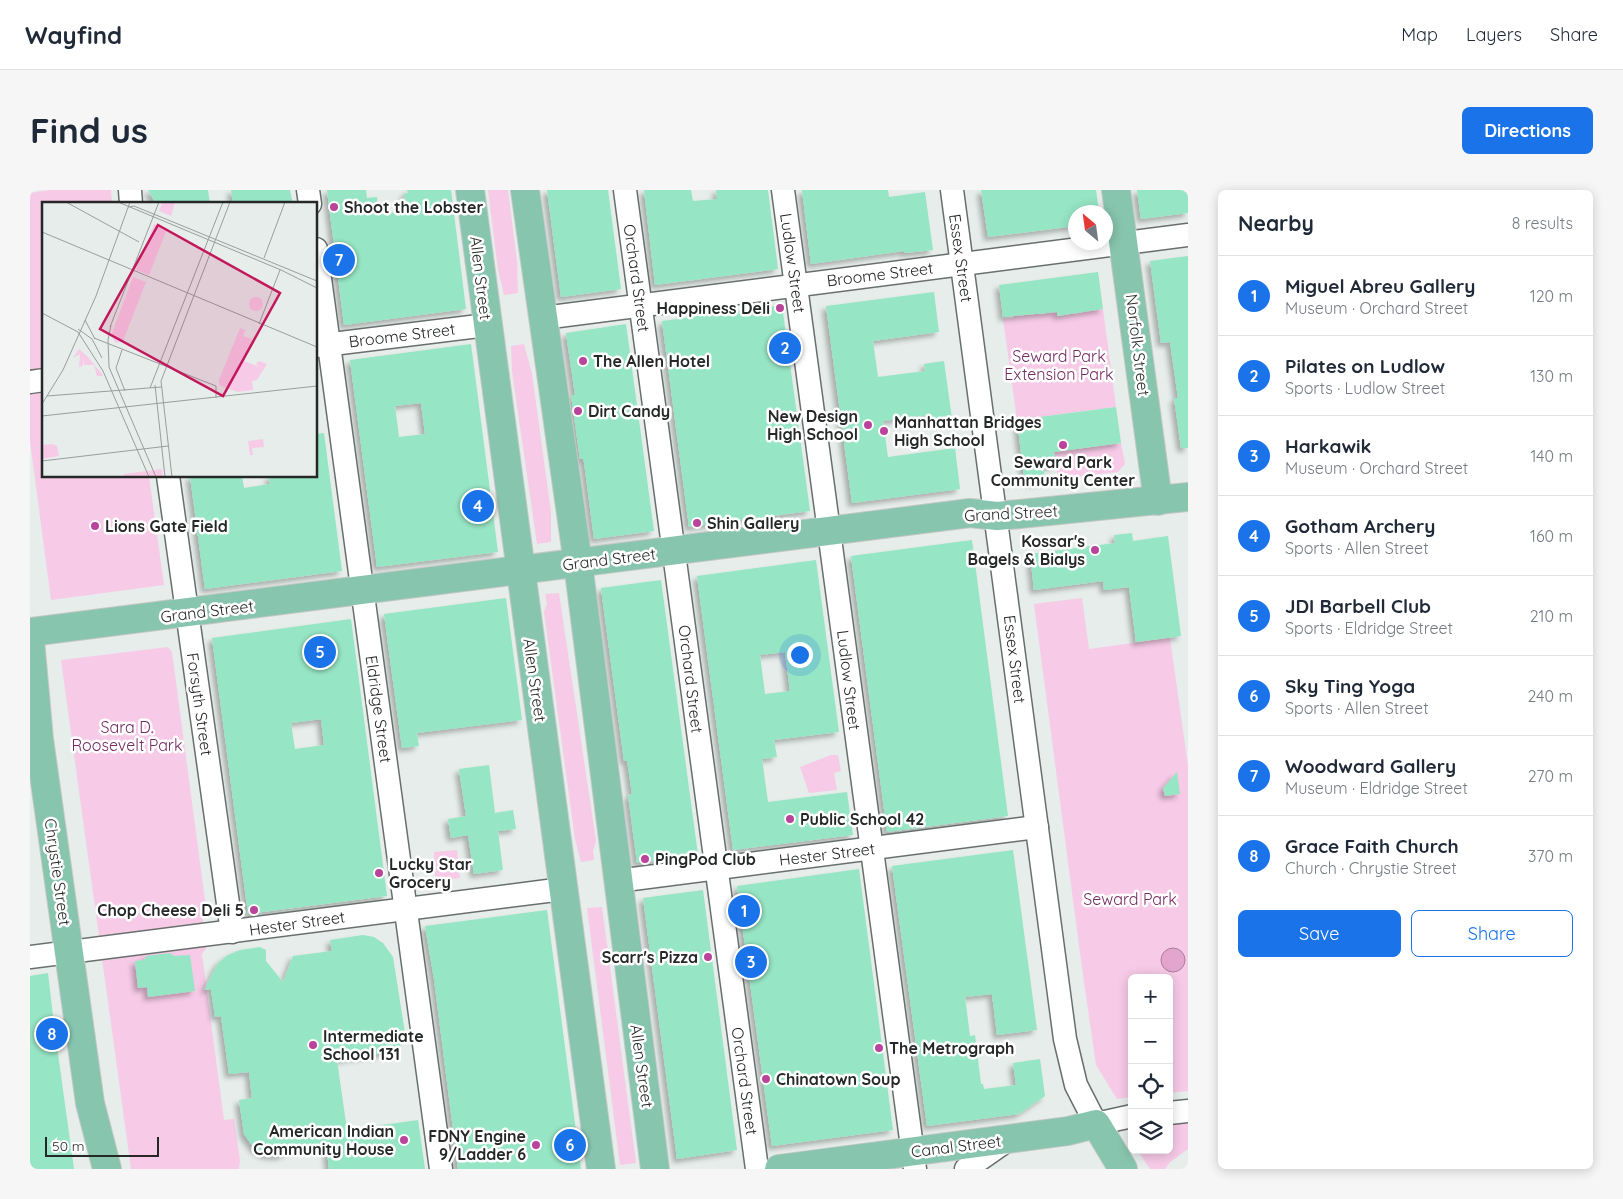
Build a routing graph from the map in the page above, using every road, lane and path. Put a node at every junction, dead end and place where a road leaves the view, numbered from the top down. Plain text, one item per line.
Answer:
1 (470, 190) edge
2 (525, 190) edge
3 (625, 190) edge
4 (783, 190) edge
5 (952, 190) edge
6 (1116, 190) edge
7 (1188, 235) edge
8 (1124, 243) junction
9 (962, 264) junction
10 (318, 276) edge
11 (796, 285) junction
12 (641, 304) junction
13 (543, 318) junction
14 (487, 324) junction
15 (323, 345) edge
16 (168, 478) edge
17 (1188, 497) edge
18 (1158, 501) junction
19 (997, 516) junction
20 (830, 531) junction
21 (674, 551) junction
22 (578, 563) junction
23 (520, 571) junction
24 (363, 591) junction
25 (187, 613) junction
26 (30, 632) edge
27 (30, 640) edge
28 (1037, 826) junction
29 (870, 848) junction
30 (716, 868) junction
31 (617, 881) junction
32 (563, 889) junction
33 (406, 909) junction
34 (232, 932) junction
35 (69, 952) junction
36 (30, 957) edge
37 (90, 1104) junction
38 (1188, 1111) edge
39 (1173, 1113) edge
40 (1128, 1117) edge
41 (1096, 1124) junction
42 (1009, 1139) junction
43 (914, 1160) edge
44 (91, 1169) edge
45 (107, 1169) edge
46 (441, 1169) edge
47 (601, 1169) edge
48 (655, 1169) edge
49 (757, 1169) edge
50 (779, 1169) edge
51 (966, 1169) edge
52 (1123, 1169) edge

1 - 14 main road, Allen Street
2 - 13 main road, Allen Street
3 - 12 street, Orchard Street
4 - 11 street, Ludlow Street
5 - 9 street, Essex Street
6 - 8 main road, Norfolk Street
7 - 8 street, Broome Street
8 - 9 street, Broome Street
8 - 18 main road, Norfolk Street
9 - 11 street, Broome Street
9 - 19 street, Essex Street
10 - 15 street, Eldridge Street
11 - 12 street, Broome Street
11 - 20 street, Ludlow Street
12 - 13 street, Broome Street
12 - 21 street, Orchard Street
13 - 22 main road, Allen Street
14 - 15 street, Broome Street
14 - 23 main road, Allen Street
15 - 24 street, Eldridge Street
16 - 25 street, Forsyth Street
17 - 18 main road, Grand Street
18 - 19 main road, Grand Street
19 - 20 main road, Grand Street
19 - 28 street, Essex Street
20 - 21 main road, Grand Street
20 - 29 street, Ludlow Street
21 - 22 main road, Grand Street
21 - 30 street, Orchard Street
22 - 23 main road, Grand Street
22 - 31 main road, Allen Street
23 - 24 main road, Grand Street
23 - 32 main road, Allen Street
24 - 25 main road, Grand Street
24 - 33 street, Eldridge Street
25 - 26 main road, Grand Street
25 - 34 street, Forsyth Street
27 - 35 main road, Chrystie Street
28 - 29 street, Hester Street
28 - 41 street, Essex Street
29 - 30 street, Hester Street
29 - 43 street, Ludlow Street
30 - 31 street, Hester Street
30 - 49 street, Orchard Street
31 - 48 main road, Allen Street
32 - 33 street, Hester Street
32 - 47 main road, Allen Street
33 - 34 street, Hester Street
33 - 46 street, Eldridge Street
34 - 35 street, Hester Street
35 - 36 street, Hester Street
35 - 37 main road, Chrystie Street
37 - 44 main road, Chrystie Street
37 - 45 main road, Chrystie Street
38 - 39 street
40 - 41 street, Canal Street
41 - 42 main road, Canal Street
41 - 52 main road
42 - 43 main road, Canal Street
42 - 51 street
43 - 50 main road, Canal Street

